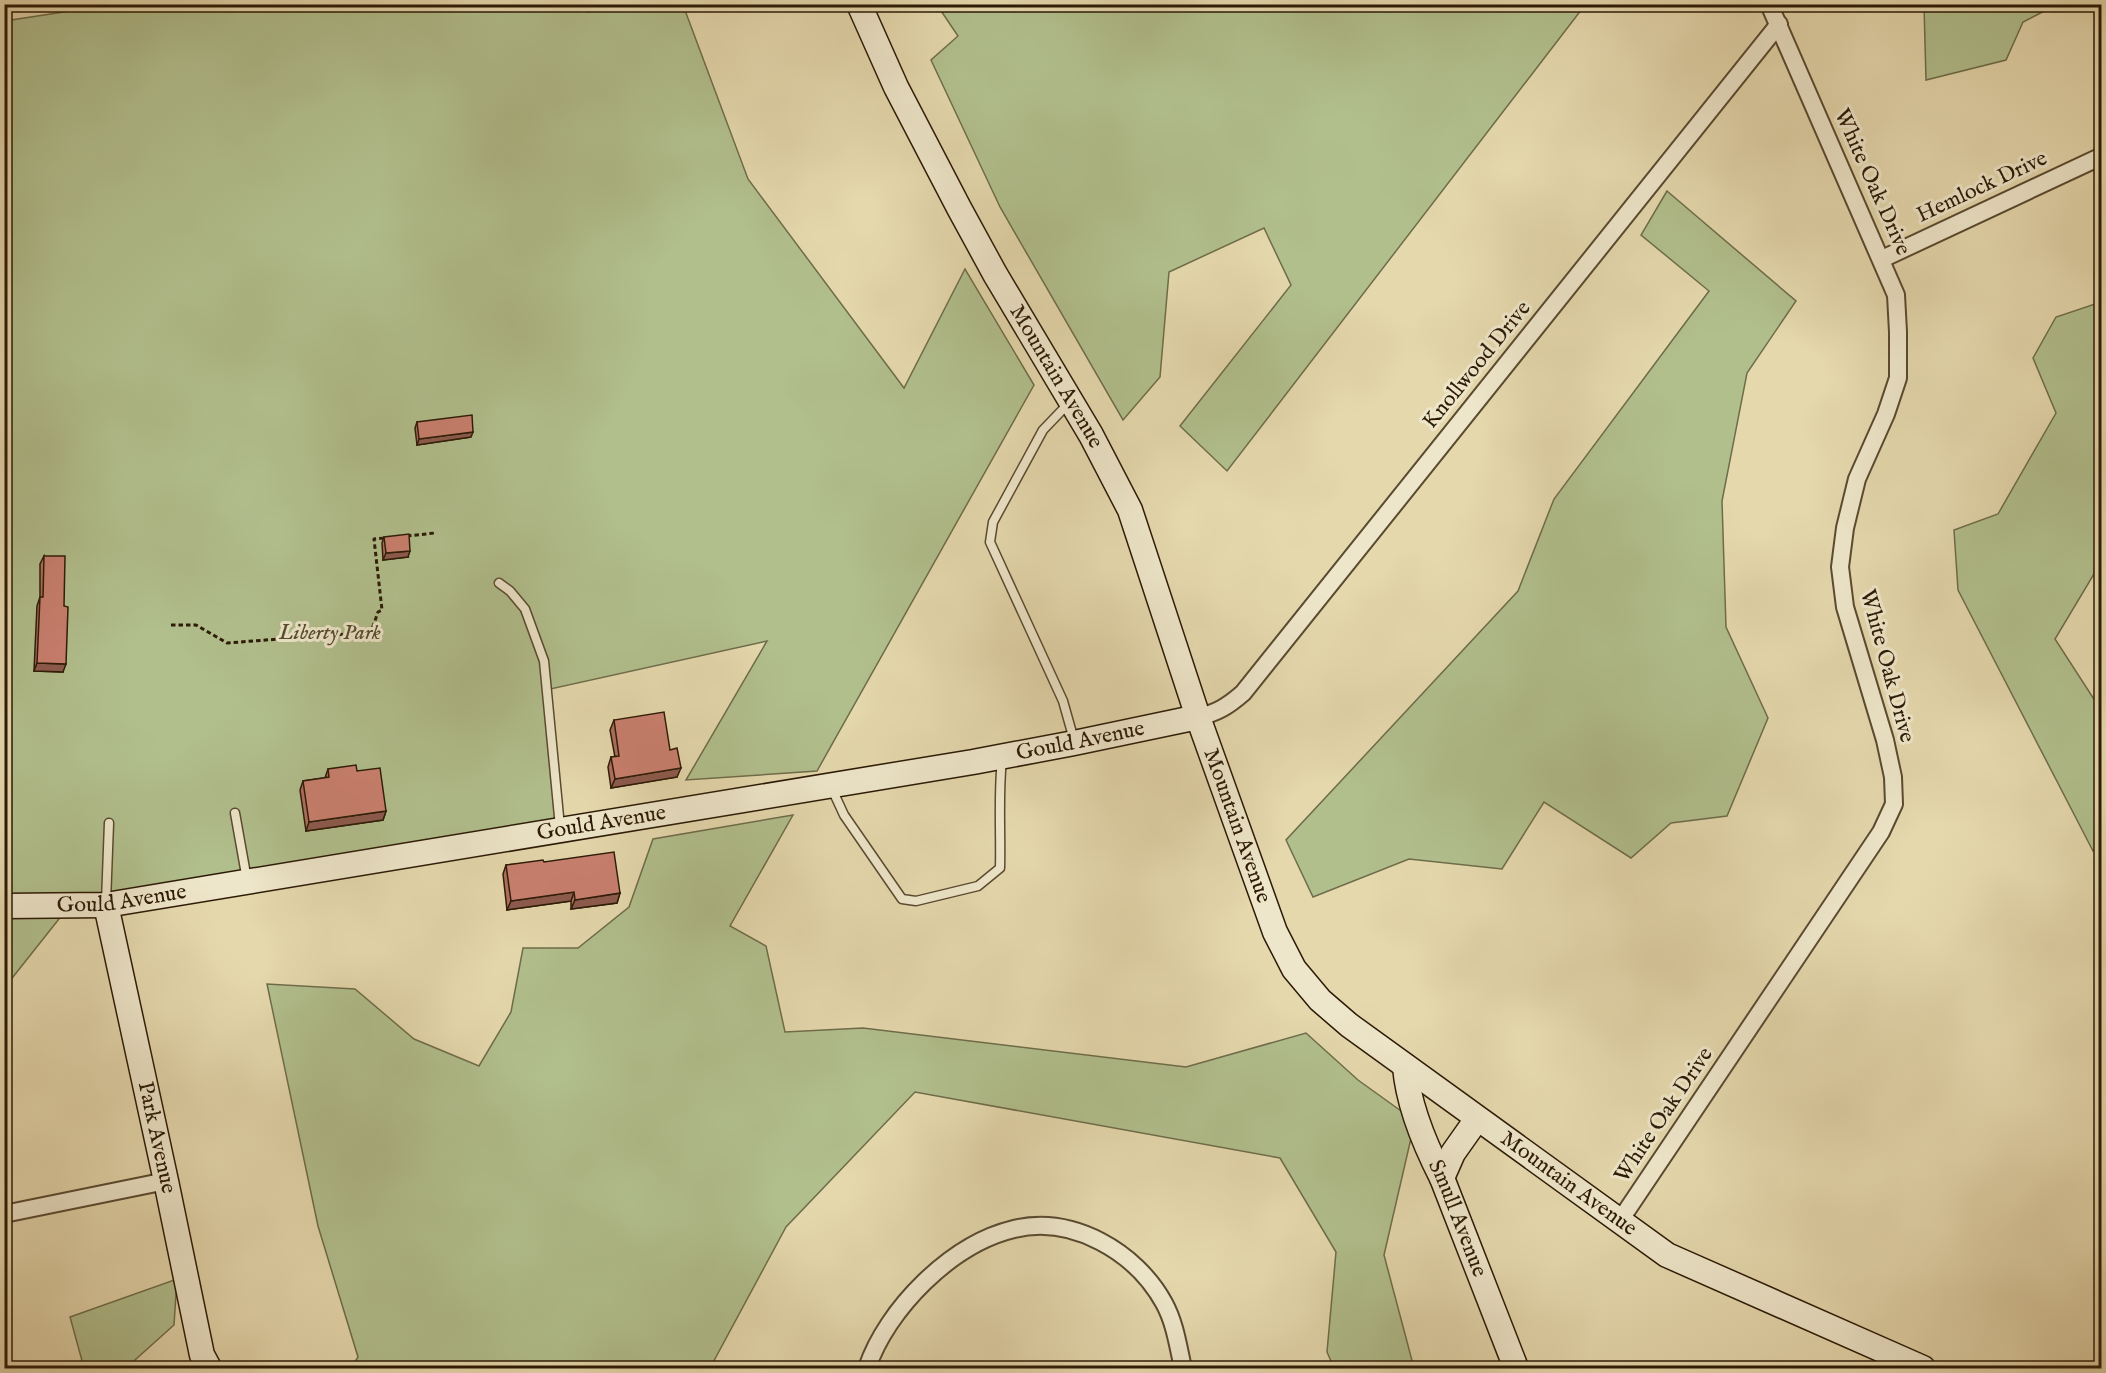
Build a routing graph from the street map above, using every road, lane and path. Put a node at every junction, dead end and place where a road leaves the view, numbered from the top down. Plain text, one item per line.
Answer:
1 (859, 4) edge
2 (1769, 4) edge
3 (1779, 24) junction
4 (2102, 156) edge
5 (1882, 259) junction
6 (1071, 401) junction
7 (435, 533) dead end
8 (405, 536) edge
9 (394, 537) edge
10 (499, 583) dead end
11 (171, 625) dead end
12 (1198, 717) junction
13 (1074, 743) junction
14 (1003, 756) junction
15 (830, 786) junction
16 (235, 813) dead end
17 (109, 823) dead end
18 (560, 830) junction
19 (247, 882) junction
20 (106, 905) junction
21 (4, 906) edge
22 (1405, 1066) junction
23 (1477, 1119) junction
24 (1442, 1178) junction
25 (166, 1181) junction
26 (4, 1214) edge
27 (1619, 1222) junction
28 (209, 1368) edge
29 (867, 1368) edge
30 (1183, 1368) edge
31 (1516, 1368) edge
32 (1923, 1368) edge

1 - 6 street, Mountain Avenue
2 - 3 street, White Oak Drive
3 - 5 street, White Oak Drive
3 - 12 street, Knollwood Drive
4 - 5 street, Hemlock Drive
5 - 27 street, White Oak Drive
6 - 12 street, Mountain Avenue
6 - 13 lane
7 - 8 path
9 - 11 path
10 - 18 lane
12 - 13 street, Gould Avenue
12 - 22 street, Mountain Avenue
13 - 14 street, Gould Avenue
14 - 15 street, Gould Avenue
14 - 15 lane
15 - 18 street, Gould Avenue
16 - 19 lane
17 - 20 lane
18 - 19 street, Gould Avenue
19 - 20 street, Gould Avenue
20 - 21 street, Gould Avenue
20 - 25 street, Park Avenue
22 - 23 street, Mountain Avenue
22 - 24 street, Smull Avenue
23 - 24 street
23 - 27 street, Mountain Avenue
24 - 31 street, Smull Avenue
25 - 26 street
25 - 28 street, Park Avenue
27 - 32 street, Mountain Avenue
29 - 30 street

